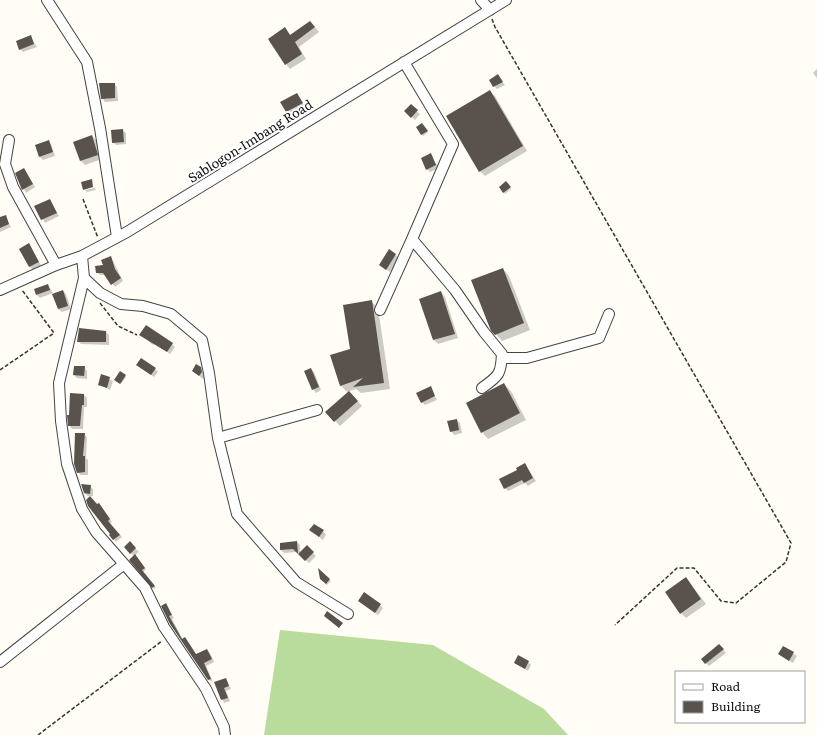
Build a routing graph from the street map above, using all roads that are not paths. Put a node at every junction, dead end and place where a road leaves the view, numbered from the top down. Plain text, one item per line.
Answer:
1 (47, 0) edge
2 (481, 0) edge
3 (506, 0) edge
4 (490, 10) junction
5 (404, 62) junction
6 (9, 140) dead end
7 (117, 237) junction
8 (412, 239) junction
9 (82, 256) junction
10 (56, 264) junction
11 (84, 278) junction
12 (0, 290) edge
13 (380, 310) dead end
14 (609, 314) dead end
15 (502, 358) junction
16 (482, 388) dead end
17 (317, 410) dead end
18 (218, 438) junction
19 (124, 564) junction
20 (348, 614) dead end
21 (0, 662) edge
22 (225, 735) edge

1 - 7 street
2 - 4 street
3 - 4 street, Sablogon-Imbang Road
4 - 5 street, Sablogon-Imbang Road
5 - 7 street, Sablogon-Imbang Road
5 - 8 street
6 - 10 street
7 - 9 street, Sablogon-Imbang Road
8 - 13 street
8 - 15 street
9 - 10 street, Sablogon-Imbang Road
9 - 11 street
10 - 12 street, Sablogon-Imbang Road
11 - 18 street
11 - 19 street
14 - 15 street
15 - 16 street
17 - 18 street
18 - 20 street
19 - 21 street
19 - 22 street

